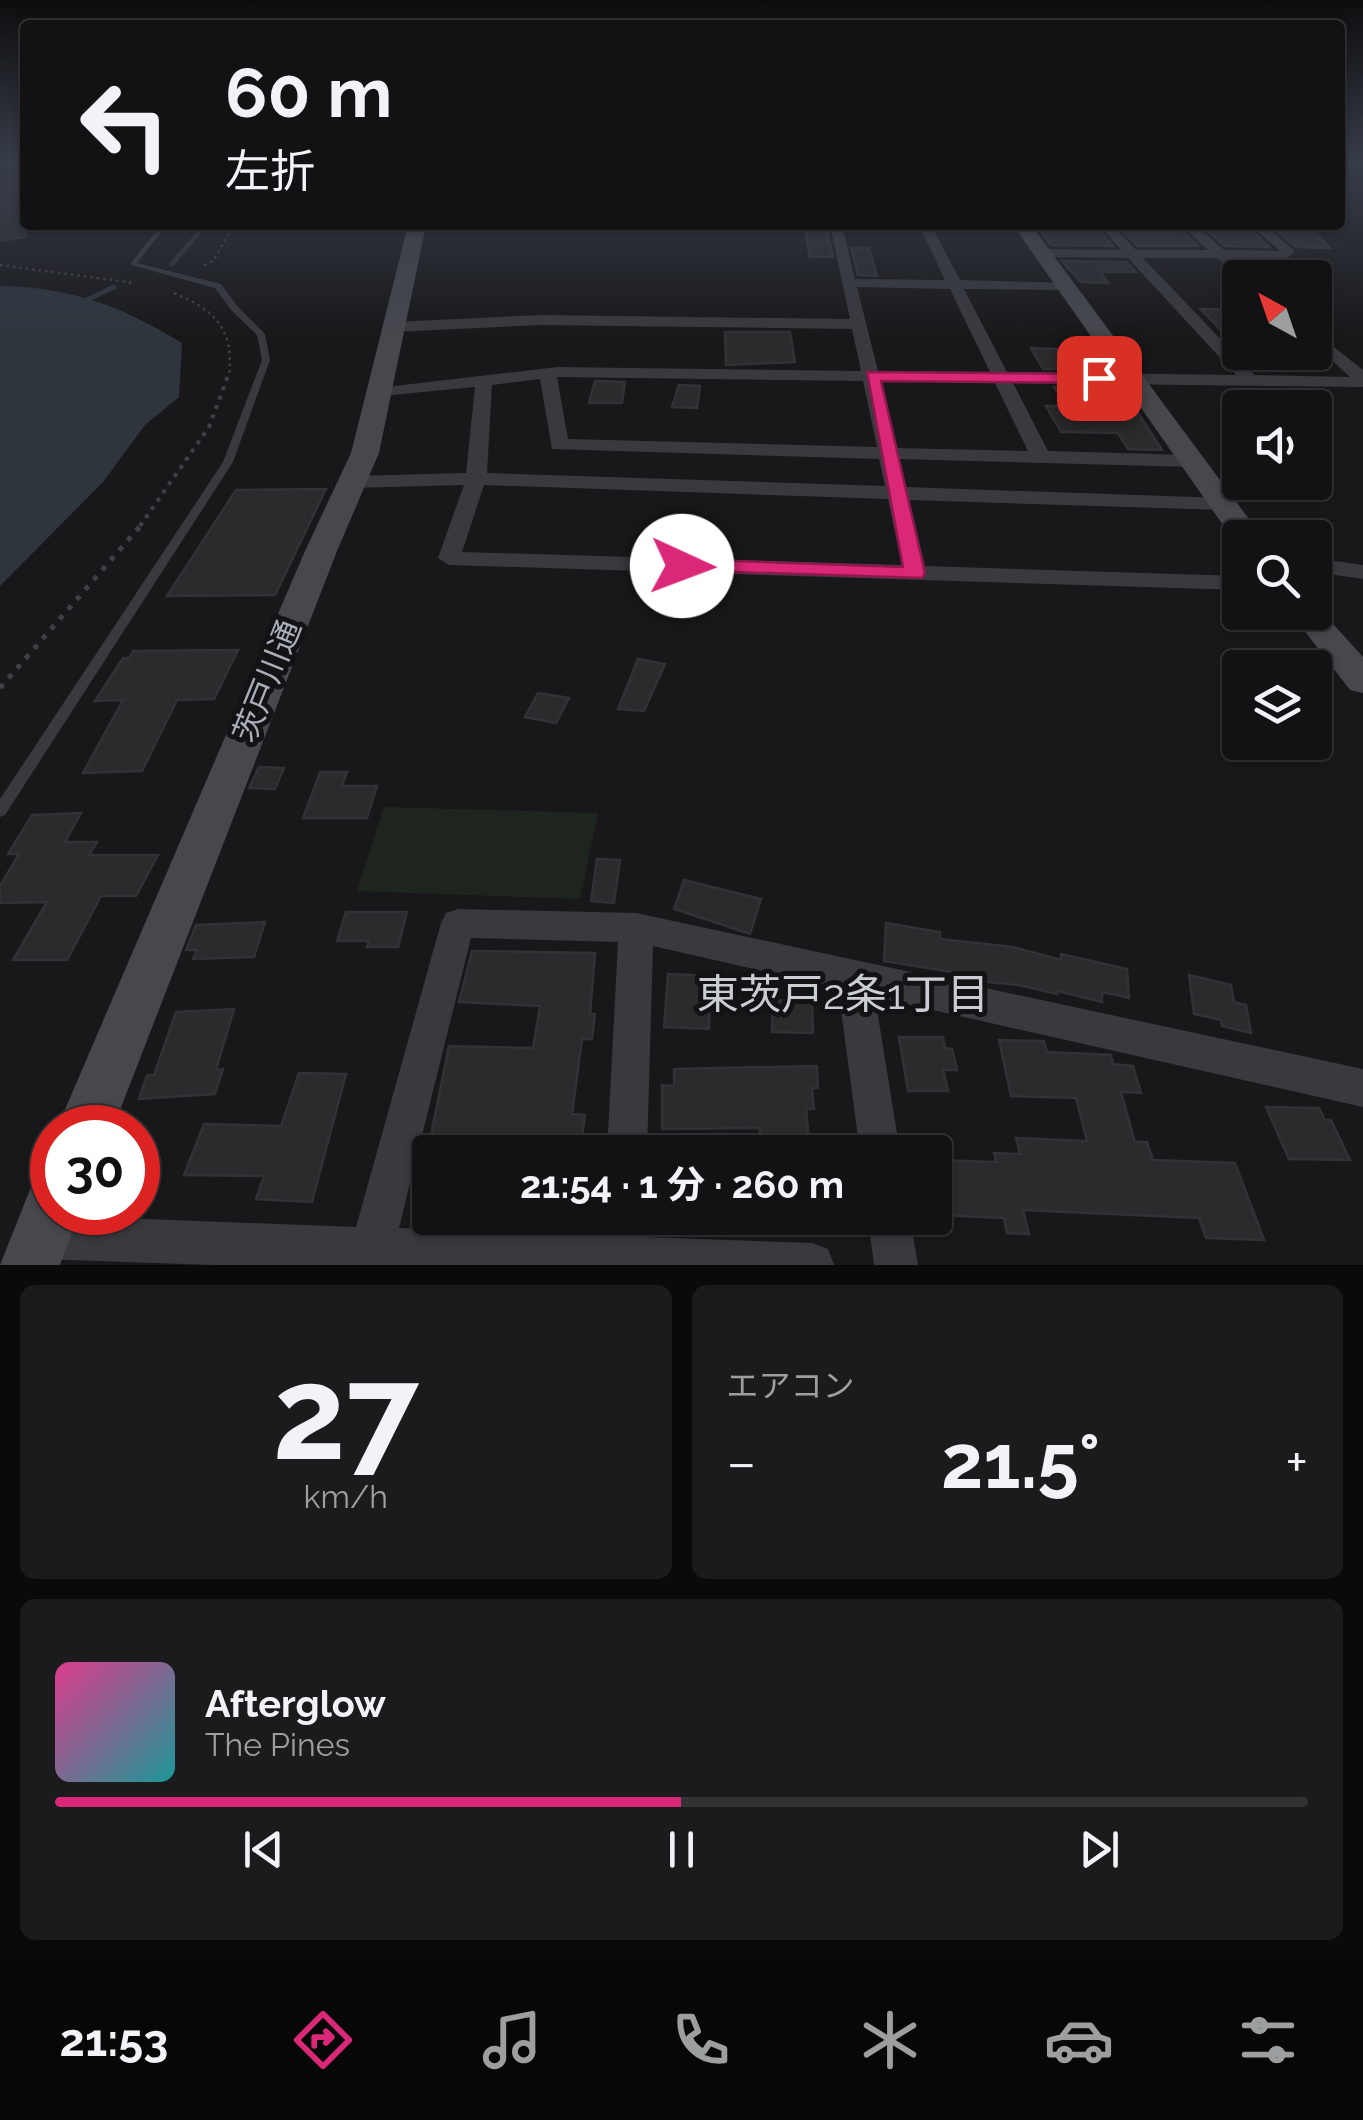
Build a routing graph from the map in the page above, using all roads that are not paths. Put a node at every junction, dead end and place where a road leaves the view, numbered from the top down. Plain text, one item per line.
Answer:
1 (160, 230) edge
2 (416, 230) edge
3 (837, 230) edge
4 (927, 230) edge
5 (1026, 230) edge
6 (1110, 230) edge
7 (1193, 230) edge
8 (1262, 230) edge
9 (1042, 253) junction
10 (1132, 254) junction
11 (1222, 256) junction
12 (1227, 260) edge
13 (850, 284) junction
14 (954, 285) junction
15 (1066, 286) junction
16 (860, 324) junction
17 (393, 327) junction
18 (1332, 352) edge
19 (548, 374) junction
20 (872, 376) junction
21 (1000, 377) junction
22 (1132, 379) junction
23 (1250, 380) junction
24 (1363, 380) edge
25 (484, 381) junction
26 (377, 393) junction
27 (891, 456) junction
28 (1042, 459) junction
29 (1192, 461) junction
30 (476, 480) junction
31 (352, 482) junction
32 (897, 494) junction
33 (1223, 504) junction
34 (1235, 520) edge
35 (1332, 568) edge
36 (1363, 572) edge
37 (914, 573) junction
38 (1222, 582) edge
39 (1321, 630) edge
40 (1363, 682) edge
41 (0, 810) edge
42 (636, 928) junction
43 (854, 976) junction
44 (1363, 1088) edge
45 (95, 1105) edge
46 (628, 1135) edge
47 (877, 1135) edge
48 (892, 1235) edge
49 (41, 1237) edge
50 (623, 1238) edge
51 (372, 1249) junction
52 (812, 1265) edge
53 (896, 1265) edge

1 - 41 lane
2 - 17 street, 茨戸川通
3 - 13 street
4 - 14 street
5 - 9 street
6 - 10 street
7 - 11 street
8 - 11 street
9 - 10 street
9 - 15 street
10 - 11 street
10 - 23 street
11 - 12 street
13 - 14 street
13 - 16 street
14 - 15 street
14 - 21 street
15 - 22 street
16 - 17 street
16 - 20 street
17 - 26 street, 茨戸川通
18 - 24 street
19 - 20 street
19 - 25 street
19 - 27 street
20 - 21 street
20 - 27 street
21 - 22 street
21 - 28 street
22 - 23 street
22 - 29 street
23 - 24 street
25 - 26 street
25 - 30 street
26 - 31 street, 茨戸川通
27 - 28 street
27 - 32 street
28 - 29 street
29 - 33 street
30 - 31 street
30 - 32 street
30 - 37 street
31 - 45 street, 茨戸川通
32 - 33 street
32 - 37 street
33 - 34 street
35 - 36 street
37 - 38 street
39 - 40 street
42 - 43 street
42 - 46 street
42 - 51 street
43 - 44 street
43 - 47 street
48 - 53 street
49 - 51 street
50 - 51 street
50 - 52 street

